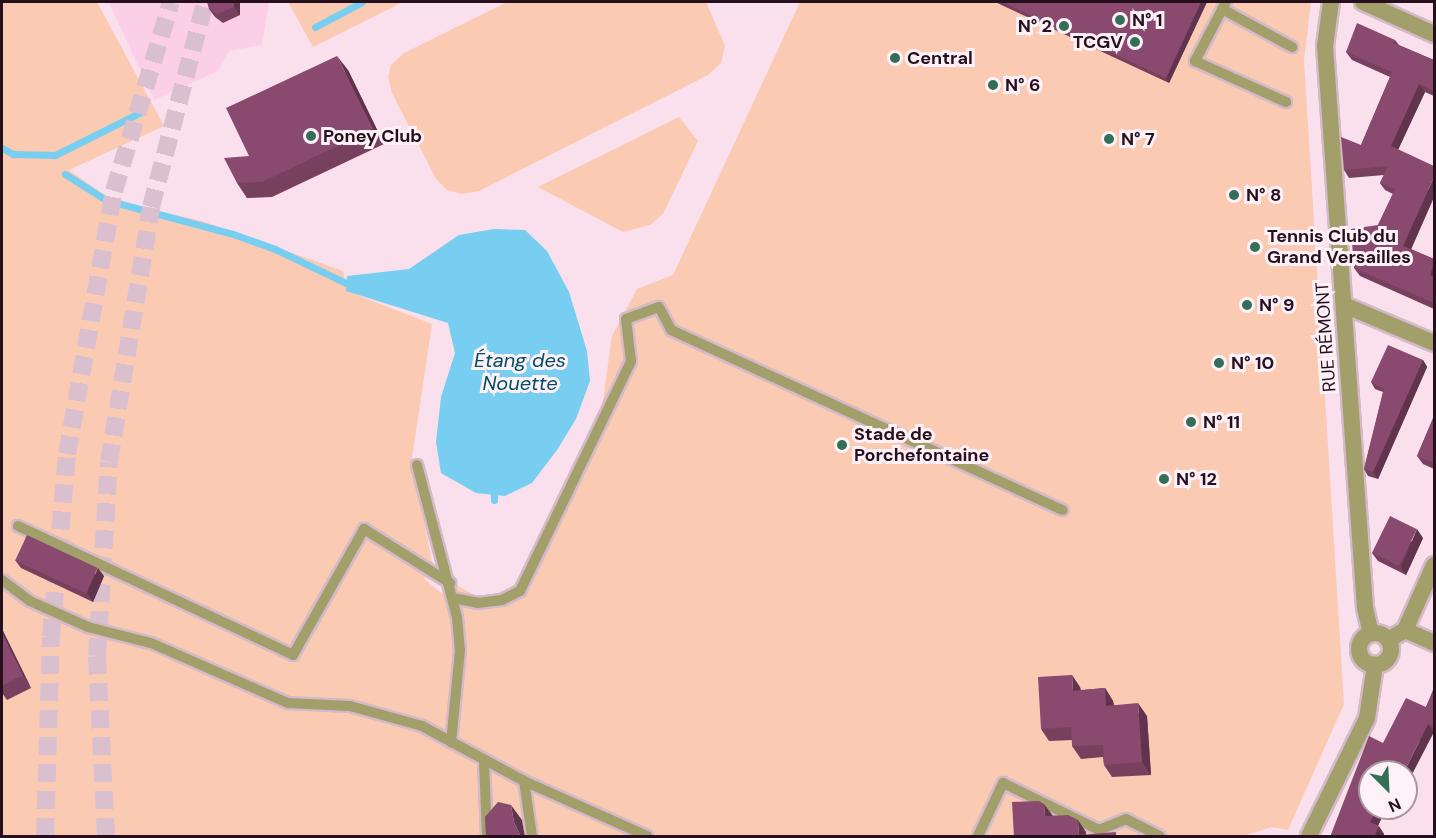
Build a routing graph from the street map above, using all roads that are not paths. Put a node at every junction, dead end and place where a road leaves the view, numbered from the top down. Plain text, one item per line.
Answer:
1 (1331, 2) edge
2 (1363, 2) edge
3 (1224, 5) edge
4 (1434, 34) edge
5 (1292, 47) dead end
6 (1286, 102) dead end
7 (1344, 305) junction
8 (1434, 343) edge
9 (417, 465) dead end
10 (1063, 510) dead end
11 (18, 526) dead end
12 (1434, 565) edge
13 (2, 580) edge
14 (450, 583) junction
15 (453, 598) junction
16 (1405, 630) junction
17 (1371, 633) junction
18 (1388, 640) junction
19 (1434, 643) edge
20 (1375, 665) junction
21 (451, 743) junction
22 (484, 761) junction
23 (524, 782) junction
24 (488, 837) edge
25 (532, 837) edge
26 (647, 837) edge
27 (978, 837) edge
28 (1160, 837) edge
29 (1309, 837) edge

1 - 7 street, RUE RÉMONT
2 - 4 street
3 - 5 lane
3 - 6 lane
7 - 8 street
7 - 17 street, RUE RÉMONT
9 - 14 lane
10 - 15 lane
11 - 14 lane
12 - 16 street
13 - 21 lane
14 - 15 lane
15 - 21 lane
16 - 18 street
16 - 19 street
17 - 18 street
17 - 20 street
18 - 20 street
20 - 29 street
21 - 22 lane
22 - 23 lane
22 - 24 lane
23 - 25 lane
23 - 26 lane
27 - 28 lane

